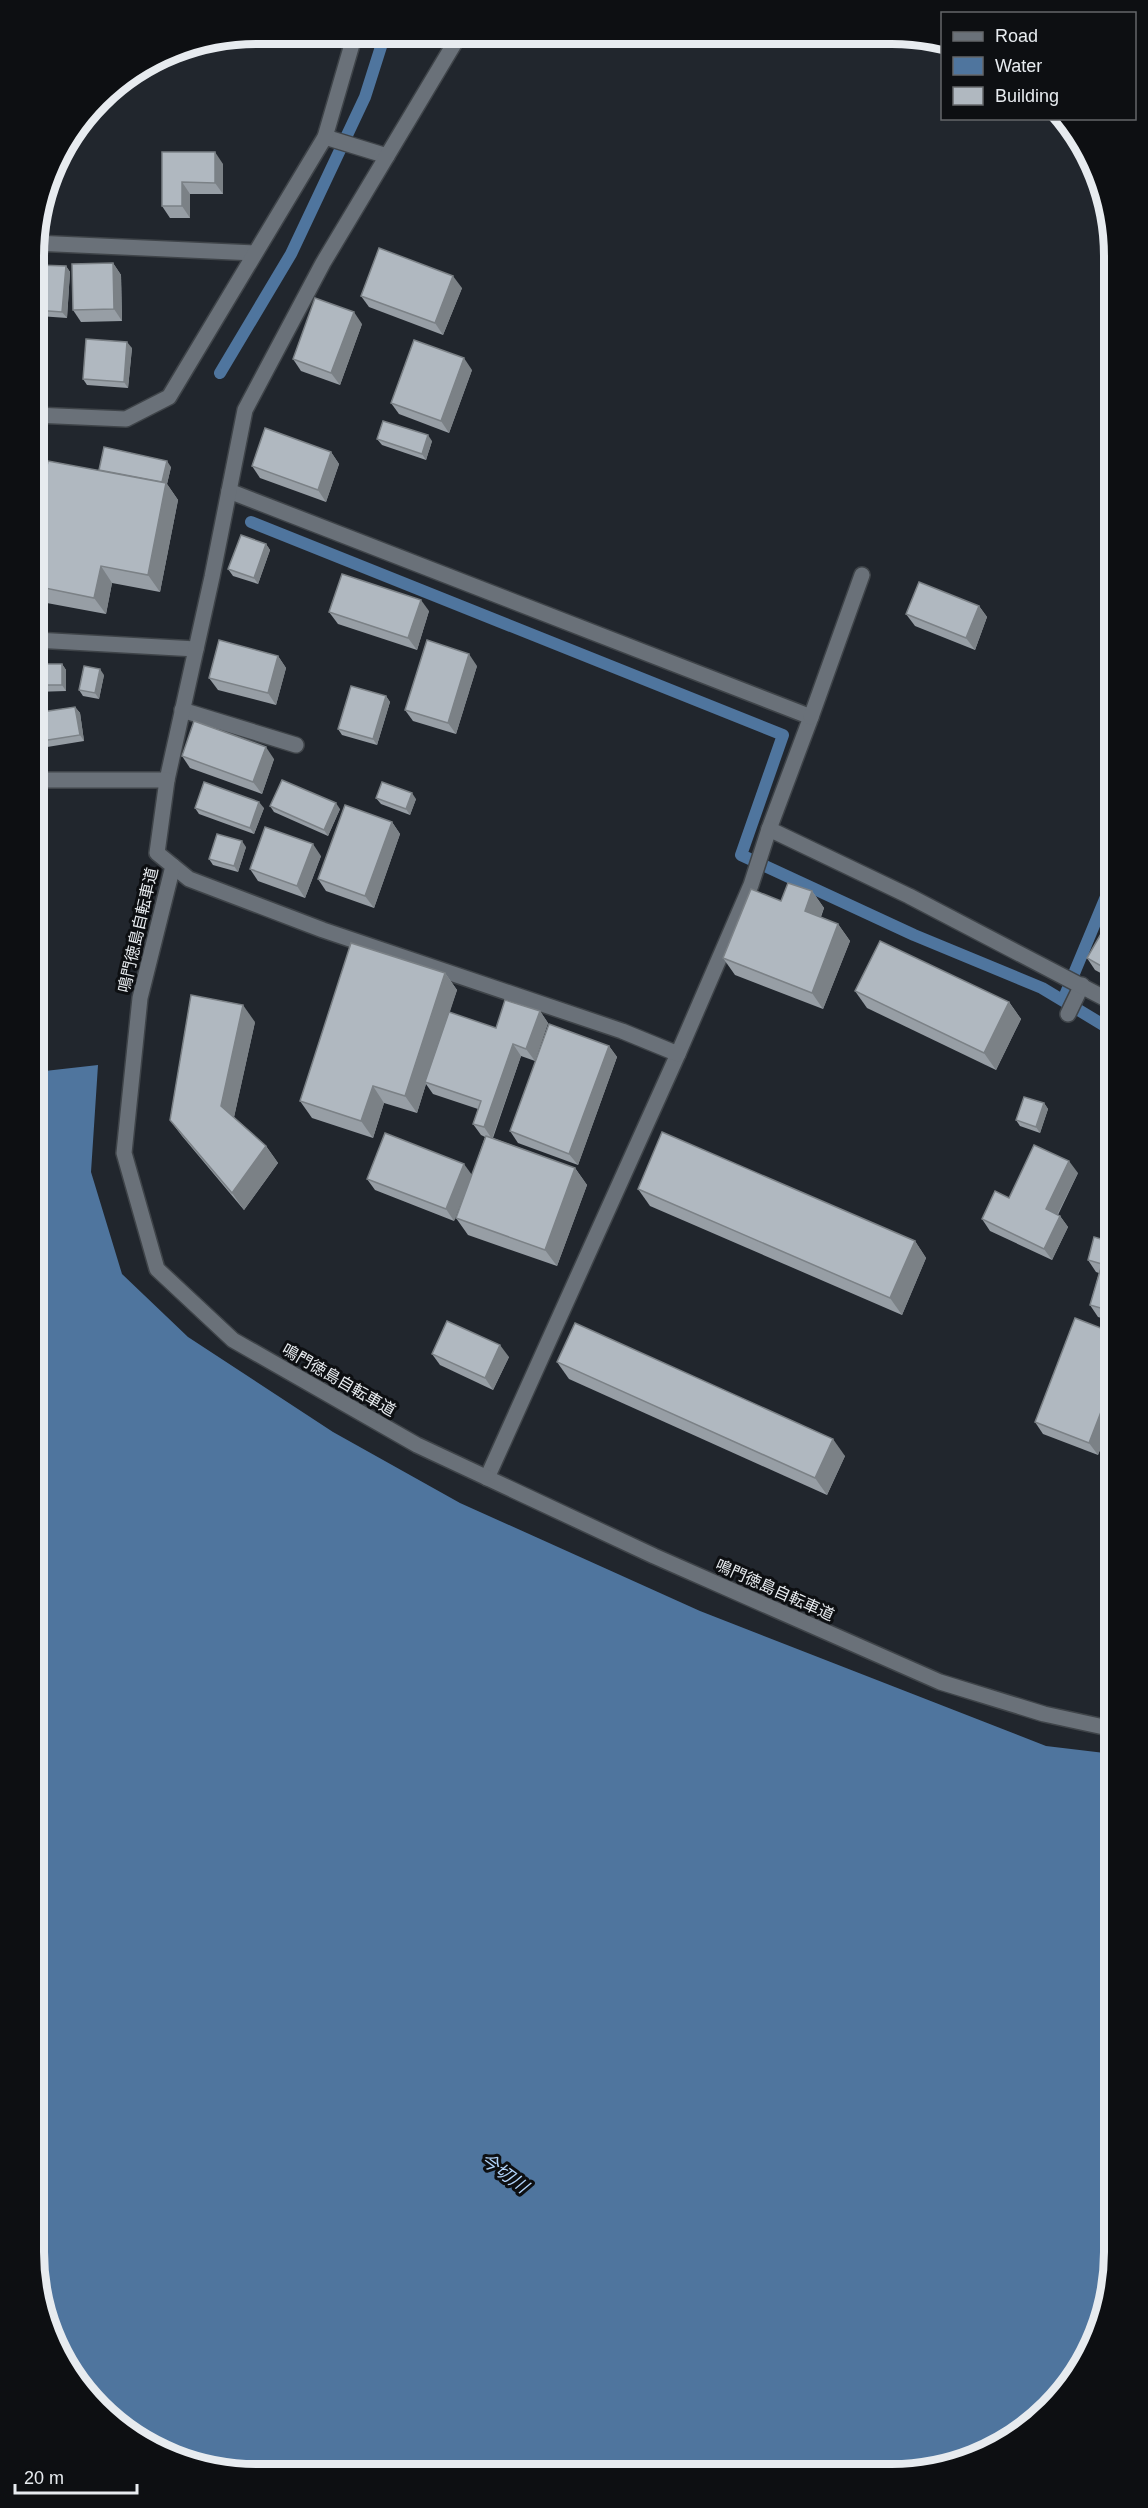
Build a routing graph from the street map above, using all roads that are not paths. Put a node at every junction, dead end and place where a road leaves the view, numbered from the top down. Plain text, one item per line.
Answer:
1 (352, 44) edge
2 (454, 44) edge
3 (325, 137) junction
4 (387, 156) junction
5 (44, 243) edge
6 (255, 253) junction
7 (44, 415) edge
8 (229, 491) junction
9 (862, 575) dead end
10 (44, 641) edge
11 (196, 649) junction
12 (182, 710) junction
13 (811, 717) junction
14 (296, 745) dead end
15 (44, 780) edge
16 (167, 780) junction
17 (769, 829) junction
18 (172, 866) junction
19 (1082, 985) junction
20 (1104, 998) edge
21 (1068, 1014) dead end
22 (678, 1054) junction
23 (487, 1478) junction
24 (1104, 1727) edge

1 - 3 street
2 - 4 street
3 - 4 street
3 - 6 street
4 - 8 street
5 - 6 street
6 - 7 street
8 - 11 street
8 - 13 street
9 - 13 street
10 - 11 street
11 - 12 street
12 - 14 street
12 - 16 street
13 - 17 street
15 - 16 street
16 - 18 street, 鳴門徳島自転車道
17 - 19 street
17 - 22 street
18 - 22 street
18 - 23 street, 鳴門徳島自転車道
19 - 20 street
19 - 21 street
22 - 23 street
23 - 24 street, 鳴門徳島自転車道

